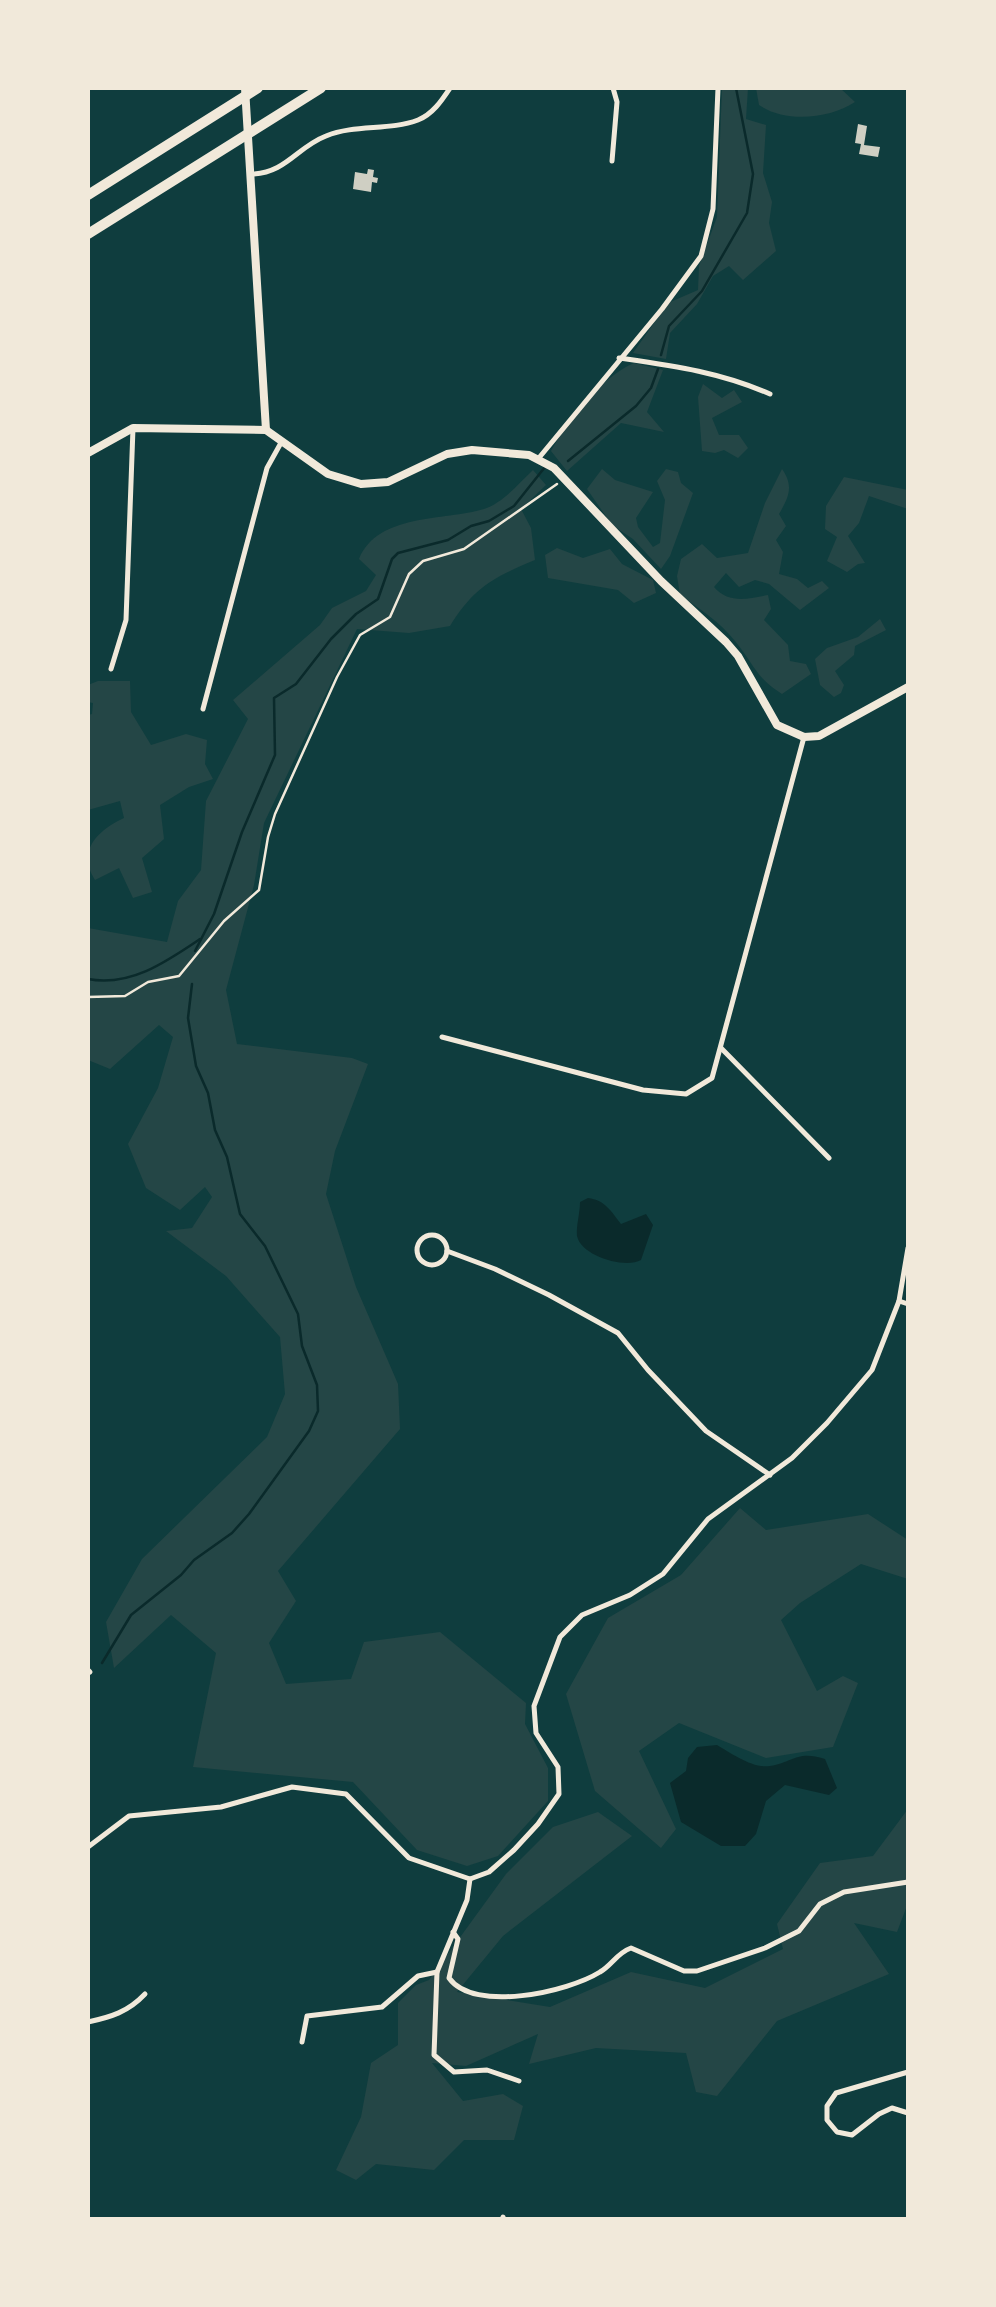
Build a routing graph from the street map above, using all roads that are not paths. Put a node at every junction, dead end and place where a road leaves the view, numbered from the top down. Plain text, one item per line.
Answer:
1 (245, 88) edge
2 (258, 88) edge
3 (321, 88) edge
4 (450, 88) edge
5 (613, 88) edge
6 (718, 88) edge
7 (612, 160) dead end
8 (252, 174) junction
9 (88, 196) edge
10 (88, 234) edge
11 (619, 358) junction
12 (770, 394) dead end
13 (134, 428) junction
14 (266, 430) junction
15 (282, 442) junction
16 (88, 454) edge
17 (538, 458) junction
18 (110, 669) dead end
19 (908, 687) edge
20 (203, 709) dead end
21 (804, 737) junction
22 (442, 1037) dead end
23 (720, 1048) junction
24 (829, 1158) dead end
25 (908, 1248) edge
26 (446, 1251) junction
27 (899, 1301) junction
28 (908, 1304) edge
29 (770, 1475) junction
30 (88, 1847) edge
31 (470, 1880) junction
32 (908, 1882) edge
33 (453, 1932) junction
34 (437, 1972) junction
35 (145, 1994) dead end
36 (88, 2022) edge
37 (302, 2042) dead end
38 (908, 2072) edge
39 (519, 2081) dead end
40 (908, 2113) edge

1 - 8 street
2 - 9 highway
3 - 10 highway
4 - 8 street
5 - 7 street
6 - 11 street
8 - 14 street
11 - 12 street
11 - 17 street
13 - 14 street
13 - 16 street
13 - 18 street
14 - 15 street
15 - 17 street
15 - 20 street
17 - 21 street
19 - 21 street
21 - 23 street
22 - 23 street
23 - 24 street
25 - 27 street
26 - 26 street
26 - 29 street
27 - 28 street
27 - 29 street
29 - 31 street
30 - 31 street
31 - 33 street
32 - 33 street
33 - 34 street
34 - 37 street
34 - 39 street
35 - 36 street
38 - 40 street

